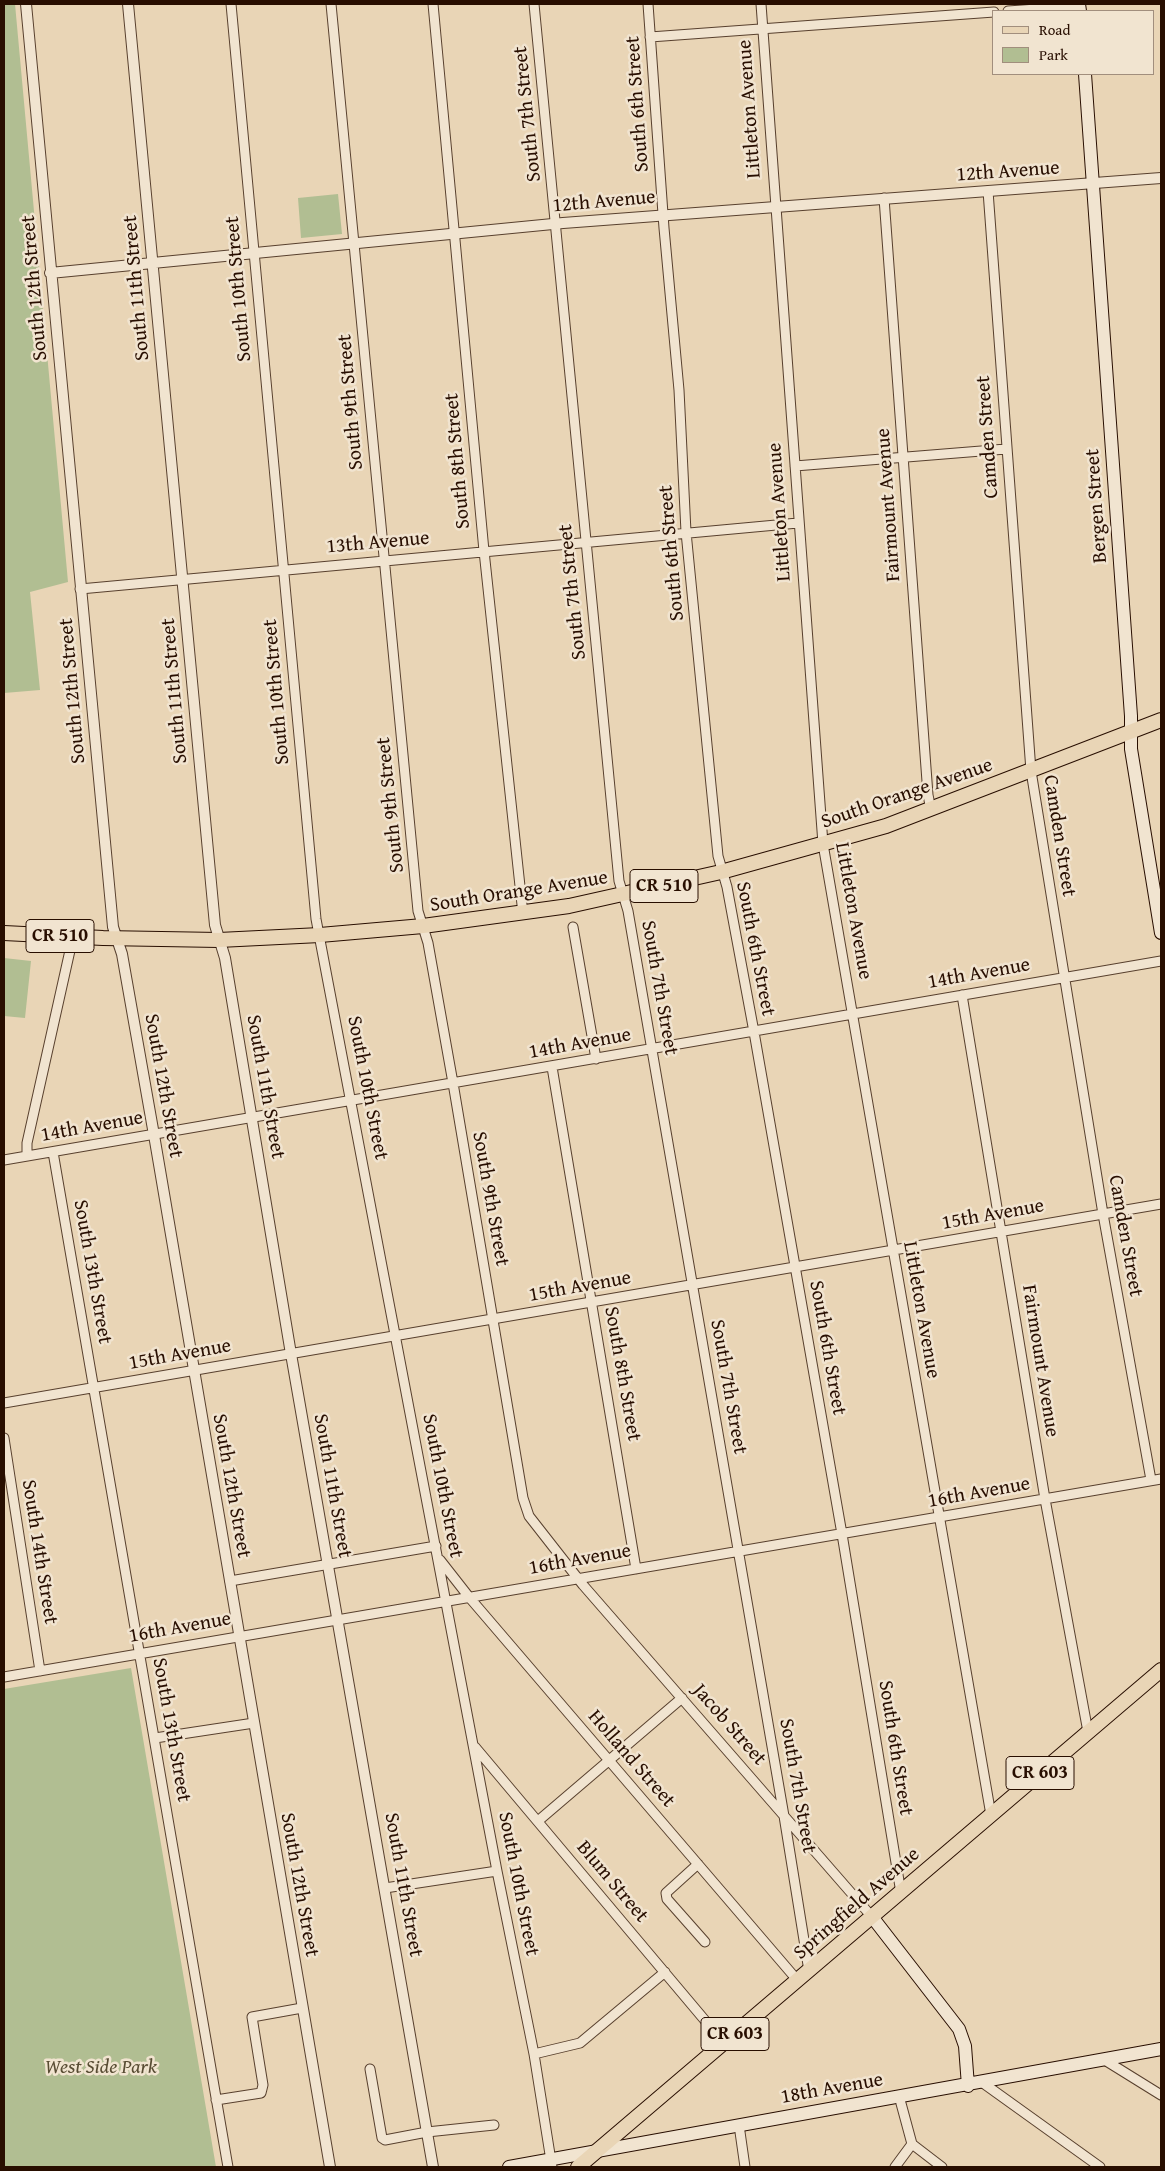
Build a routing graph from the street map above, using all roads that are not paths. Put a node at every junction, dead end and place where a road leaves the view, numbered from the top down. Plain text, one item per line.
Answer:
1 (26, 4) edge
2 (128, 4) edge
3 (231, 4) edge
4 (331, 4) edge
5 (433, 4) edge
6 (534, 4) edge
7 (648, 4) edge
8 (761, 4) edge
9 (1080, 7) edge
10 (1026, 10) edge
11 (992, 12) edge
12 (762, 29) junction
13 (650, 37) junction
14 (1085, 75) edge
15 (1161, 178) edge
16 (1094, 183) junction
17 (988, 191) junction
18 (884, 198) junction
19 (775, 206) junction
20 (663, 215) junction
21 (556, 224) junction
22 (454, 234) junction
23 (354, 243) junction
24 (253, 254) junction
25 (152, 263) junction
26 (50, 273) junction
27 (1006, 449) junction
28 (903, 458) junction
29 (795, 466) junction
30 (798, 523) junction
31 (686, 532) junction
32 (586, 541) junction
33 (484, 551) junction
34 (383, 561) junction
35 (283, 570) junction
36 (182, 579) junction
37 (80, 589) junction
38 (1161, 720) edge
39 (1131, 732) junction
40 (1030, 771) junction
41 (930, 810) junction
42 (823, 844) junction
43 (721, 872) junction
44 (624, 896) junction
45 (522, 914) junction
46 (423, 926) junction
47 (573, 927) dead end
48 (4, 933) edge
49 (1161, 933) edge
50 (320, 935) junction
51 (73, 937) junction
52 (116, 939) junction
53 (219, 940) junction
54 (1161, 961) edge
55 (1064, 977) junction
56 (962, 995) junction
57 (853, 1014) junction
58 (754, 1032) junction
59 (652, 1050) junction
60 (596, 1059) junction
61 (552, 1067) junction
62 (453, 1083) junction
63 (352, 1101) junction
64 (252, 1118) junction
65 (154, 1135) junction
66 (53, 1152) junction
67 (27, 1156) junction
68 (4, 1160) edge
69 (1161, 1204) edge
70 (1103, 1214) junction
71 (1001, 1232) junction
72 (893, 1250) junction
73 (795, 1267) junction
74 (693, 1285) junction
75 (592, 1302) junction
76 (493, 1319) junction
77 (396, 1336) junction
78 (291, 1354) junction
79 (194, 1371) junction
80 (95, 1388) junction
81 (4, 1404) edge
82 (4, 1438) edge
83 (1161, 1479) edge
84 (1151, 1480) junction
85 (1046, 1499) junction
86 (938, 1517) junction
87 (842, 1534) junction
88 (436, 1546) junction
89 (739, 1551) junction
90 (438, 1558) junction
91 (329, 1565) junction
92 (636, 1569) junction
93 (578, 1578) junction
94 (230, 1581) junction
95 (469, 1597) junction
96 (446, 1601) junction
97 (338, 1619) junction
98 (239, 1636) junction
99 (139, 1653) junction
100 (1161, 1670) edge
101 (40, 1671) junction
102 (4, 1677) edge
103 (682, 1698) junction
104 (254, 1724) junction
105 (1088, 1732) junction
106 (155, 1738) junction
107 (473, 1745) junction
108 (609, 1760) junction
109 (991, 1815) junction
110 (784, 1816) junction
111 (538, 1822) junction
112 (698, 1864) junction
113 (497, 1871) junction
114 (385, 1888) junction
115 (901, 1893) junction
116 (873, 1918) junction
117 (705, 1942) dead end
118 (809, 1971) junction
119 (666, 1972) junction
120 (798, 1981) junction
121 (302, 2008) junction
122 (724, 2043) junction
123 (1161, 2049) edge
124 (534, 2054) junction
125 (1103, 2059) junction
126 (370, 2069) dead end
127 (983, 2083) junction
128 (968, 2086) junction
129 (1161, 2095) edge
130 (899, 2096) junction
131 (216, 2100) junction
132 (494, 2125) dead end
133 (738, 2125) junction
134 (427, 2132) junction
135 (912, 2144) junction
136 (598, 2150) junction
137 (552, 2164) edge
138 (228, 2167) edge
139 (330, 2167) edge
140 (432, 2167) edge
141 (510, 2167) edge
142 (578, 2167) edge
143 (745, 2167) edge
144 (895, 2167) edge
145 (942, 2167) edge
146 (1100, 2167) edge

1 - 26 street, South 12th Street
2 - 25 street, South 11th Street
3 - 24 street, South 10th Street
4 - 23 street, South 9th Street
5 - 22 street, South 8th Street
6 - 21 street, South 7th Street
7 - 13 street, South 6th Street
8 - 12 street, Littleton Avenue
9 - 10 street
11 - 12 street
12 - 13 street
12 - 19 street, Littleton Avenue
13 - 20 street, South 6th Street
14 - 16 main road, Bergen Street
15 - 16 street, 12th Avenue
16 - 17 street, 12th Avenue
16 - 39 main road, Bergen Street
17 - 18 street, 12th Avenue
17 - 27 street, Camden Street
18 - 19 street, 12th Avenue
18 - 28 street, Fairmount Avenue
19 - 20 street, 12th Avenue
19 - 29 street, Littleton Avenue
20 - 21 street, 12th Avenue
20 - 31 street, South 6th Street
21 - 22 street, 12th Avenue
21 - 32 street, South 7th Street
22 - 23 street, 12th Avenue
22 - 33 street, South 8th Street
23 - 24 street, 12th Avenue
23 - 34 street, South 9th Street
24 - 25 street, 12th Avenue
24 - 35 street, South 10th Street
25 - 26 street, 12th Avenue
25 - 36 street, South 11th Street
26 - 37 street, South 12th Street
27 - 28 street
27 - 40 street, Camden Street
28 - 29 street
28 - 41 street, Fairmount Avenue
29 - 30 street, Littleton Avenue
30 - 31 street, 13th Avenue
30 - 42 street, Littleton Avenue
31 - 32 street, 13th Avenue
31 - 43 street, South 6th Street
32 - 33 street, 13th Avenue
32 - 44 street, South 7th Street
33 - 34 street, 13th Avenue
33 - 45 street, South 8th Street
34 - 35 street, 13th Avenue
34 - 46 street, South 9th Street
35 - 36 street, 13th Avenue
35 - 50 street, South 10th Street
36 - 37 street, 13th Avenue
36 - 53 street, South 11th Street
37 - 52 street, South 12th Street
38 - 39 main road, South Orange Avenue / CR 510
39 - 40 main road, South Orange Avenue / CR 510
39 - 49 main road, Bergen Street
40 - 41 main road, South Orange Avenue / CR 510
40 - 55 street, Camden Street
41 - 42 main road, South Orange Avenue / CR 510
42 - 43 main road, South Orange Avenue / CR 510
42 - 57 street, Littleton Avenue
43 - 44 main road, South Orange Avenue / CR 510
43 - 58 street, South 6th Street
44 - 45 main road, South Orange Avenue / CR 510
44 - 59 street, South 7th Street
45 - 46 main road, South Orange Avenue / CR 510
46 - 50 main road, South Orange Avenue / CR 510
46 - 62 street, South 9th Street
47 - 60 street
48 - 51 main road, South Orange Avenue / CR 510
50 - 53 main road, South Orange Avenue / CR 510
50 - 63 street, South 10th Street
51 - 52 main road, South Orange Avenue / CR 510
51 - 67 street
52 - 53 main road, South Orange Avenue / CR 510
52 - 65 street, South 12th Street
53 - 64 street, South 11th Street
54 - 55 street, 14th Avenue
55 - 56 street, 14th Avenue
55 - 70 street, Camden Street
56 - 57 street, 14th Avenue
56 - 71 street, Fairmount Avenue
57 - 58 street, 14th Avenue
57 - 72 street, Littleton Avenue
58 - 59 street, 14th Avenue
58 - 73 street, South 6th Street
59 - 60 street, 14th Avenue
59 - 74 street, South 7th Street
60 - 61 street, 14th Avenue
61 - 62 street, 14th Avenue
61 - 75 street, South 8th Street
62 - 63 street, 14th Avenue
62 - 76 street, South 9th Street
63 - 64 street, 14th Avenue
63 - 77 street, South 10th Street
64 - 65 street, 14th Avenue
64 - 78 street, South 11th Street
65 - 66 street, 14th Avenue
65 - 79 street, South 12th Street
66 - 67 street, 14th Avenue
66 - 80 street, South 13th Street
67 - 68 street, 14th Avenue
69 - 70 street, 15th Avenue
70 - 71 street, 15th Avenue
70 - 84 street, Camden Street
71 - 72 street, 15th Avenue
71 - 85 street, Fairmount Avenue
72 - 73 street, 15th Avenue
72 - 86 street, Littleton Avenue
73 - 74 street, 15th Avenue
73 - 87 street, South 6th Street
74 - 75 street, 15th Avenue
74 - 89 street, South 7th Street
75 - 76 street, 15th Avenue
75 - 92 street, South 8th Street
76 - 77 street, 15th Avenue
76 - 93 street, South 9th Street
77 - 78 street, 15th Avenue
77 - 88 street, South 10th Street
78 - 79 street, 15th Avenue
78 - 91 street, South 11th Street
79 - 80 street, 15th Avenue
79 - 94 street, South 12th Street
80 - 81 street, 15th Avenue
80 - 99 street, South 13th Street
82 - 101 street, South 14th Street
83 - 84 street, 16th Avenue
84 - 85 street, 16th Avenue
85 - 86 street, 16th Avenue
85 - 105 street, Fairmount Avenue
86 - 87 street, 16th Avenue
86 - 109 street, Littleton Avenue
87 - 89 street, 16th Avenue
87 - 115 street, South 6th Street
88 - 90 street, South 10th Street
88 - 91 street
89 - 92 street, 16th Avenue
89 - 110 street, South 7th Street
90 - 95 street, Holland Street
90 - 96 street, South 10th Street
91 - 94 street
91 - 97 street, South 11th Street
92 - 93 street, 16th Avenue
93 - 95 street, 16th Avenue
93 - 103 street, Jacob Street
94 - 98 street, South 12th Street
95 - 96 street, 16th Avenue
95 - 108 street, Holland Street
96 - 97 street, 16th Avenue
96 - 107 street, South 10th Street
97 - 98 street, 16th Avenue
97 - 114 street, South 11th Street
98 - 99 street, 16th Avenue
98 - 104 street, South 12th Street
99 - 101 street, 16th Avenue
99 - 106 street, South 13th Street
100 - 105 main road, Springfield Avenue / CR 603
101 - 102 street, 16th Avenue
103 - 108 street
103 - 110 street, Jacob Street
104 - 106 street
104 - 121 street, South 12th Street
105 - 109 main road, Springfield Avenue / CR 603
106 - 131 street, South 13th Street
107 - 111 street, Blum Street
107 - 113 street, South 10th Street
108 - 111 street
108 - 112 street, Holland Street
109 - 115 main road, Springfield Avenue / CR 603
110 - 116 street, Jacob Street
110 - 118 street, South 7th Street
111 - 119 street, Blum Street
112 - 117 street
112 - 120 street, Holland Street
113 - 114 street
113 - 124 street, South 10th Street
114 - 134 street, South 11th Street
115 - 116 main road, Springfield Avenue / CR 603
116 - 118 main road, Springfield Avenue / CR 603
116 - 128 main road
118 - 120 main road, Springfield Avenue / CR 603
119 - 122 street, Blum Street
119 - 124 street
120 - 122 main road, Springfield Avenue / CR 603
121 - 131 street
121 - 139 street, South 12th Street
122 - 136 main road, Springfield Avenue / CR 603
123 - 125 main road, 18th Avenue
124 - 137 street, South 10th Street
125 - 127 main road, 18th Avenue
125 - 129 street
126 - 134 street
127 - 128 main road, 18th Avenue
127 - 146 street
128 - 130 main road, 18th Avenue
130 - 133 main road, 18th Avenue
130 - 135 street
131 - 138 street, South 13th Street
132 - 134 street
133 - 136 main road, 18th Avenue
133 - 143 street
134 - 140 street, South 11th Street
135 - 144 street
135 - 145 street
136 - 137 main road, 18th Avenue
136 - 142 main road, Springfield Avenue / CR 603
137 - 141 main road, 18th Avenue

